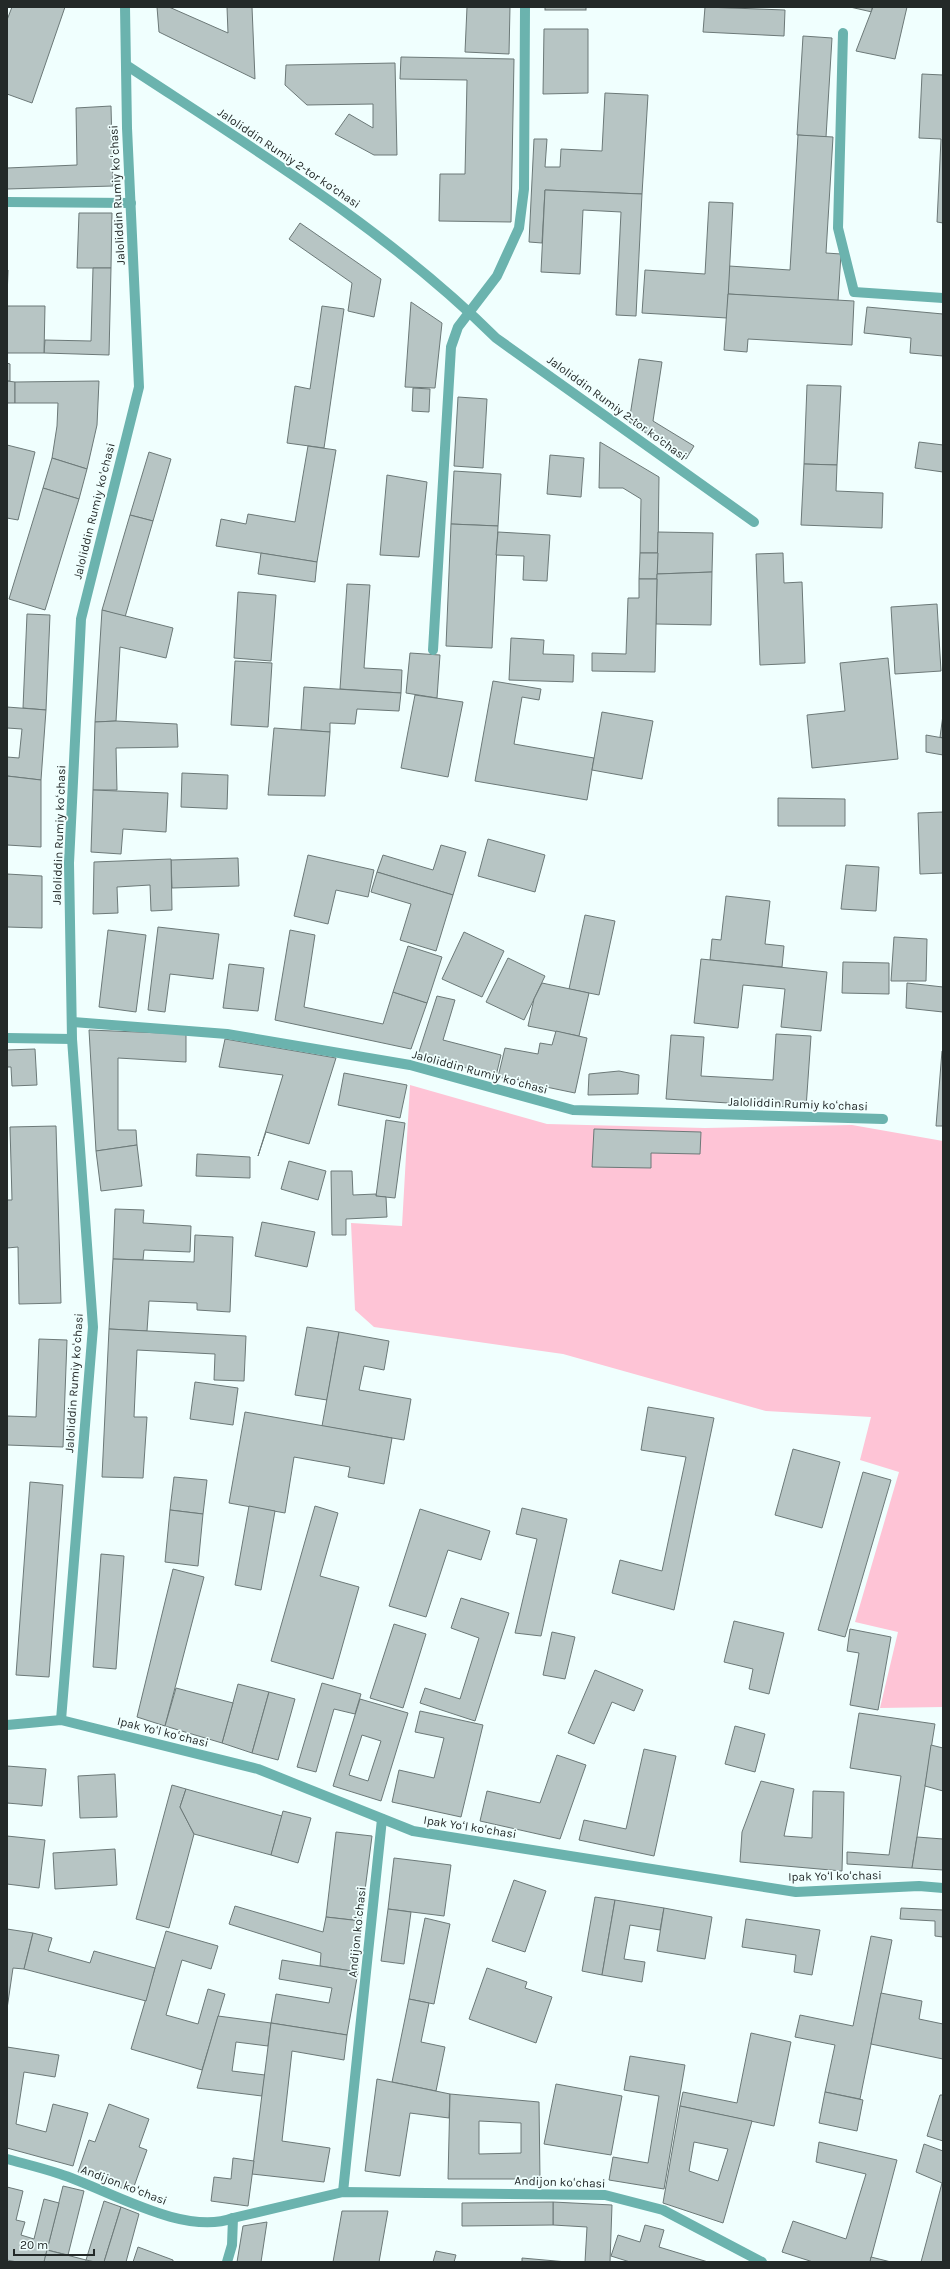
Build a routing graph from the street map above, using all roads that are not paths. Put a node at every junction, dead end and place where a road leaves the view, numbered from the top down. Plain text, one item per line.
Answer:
1 (125, 7) edge
2 (525, 7) edge
3 (843, 33) dead end
4 (126, 64) junction
5 (7, 202) edge
6 (131, 203) junction
7 (943, 298) edge
8 (469, 311) junction
9 (754, 522) dead end
10 (433, 650) dead end
11 (73, 1022) junction
12 (7, 1038) edge
13 (72, 1039) junction
14 (883, 1119) dead end
15 (61, 1720) junction
16 (7, 1725) edge
17 (382, 1819) junction
18 (943, 1888) edge
19 (7, 2159) edge
20 (343, 2192) junction
21 (232, 2218) junction
22 (227, 2262) edge
23 (762, 2262) edge

1 - 4 street, Jaloliddin Rumiy koʻchasi
2 - 8 street
3 - 7 street
4 - 6 street, Jaloliddin Rumiy koʻchasi
4 - 8 street, Jaloliddin Rumiy 2-tor koʼchasi
5 - 6 street
6 - 11 street, Jaloliddin Rumiy koʻchasi
8 - 9 street, Jaloliddin Rumiy 2-tor koʼchasi
8 - 10 street
11 - 13 street, Jaloliddin Rumiy koʻchasi
11 - 14 street, Jaloliddin Rumiy koʻchasi
12 - 13 street
13 - 15 street, Jaloliddin Rumiy koʻchasi
15 - 16 street, Ipak Yoʻl koʻchasi
15 - 17 street, Ipak Yoʻl koʻchasi
17 - 18 street, Ipak Yoʻl koʻchasi
17 - 20 street, Andijon koʻchasi
19 - 21 street, Andijon koʻchasi
20 - 21 street, Andijon koʻchasi
20 - 23 street, Andijon koʻchasi
21 - 22 street

